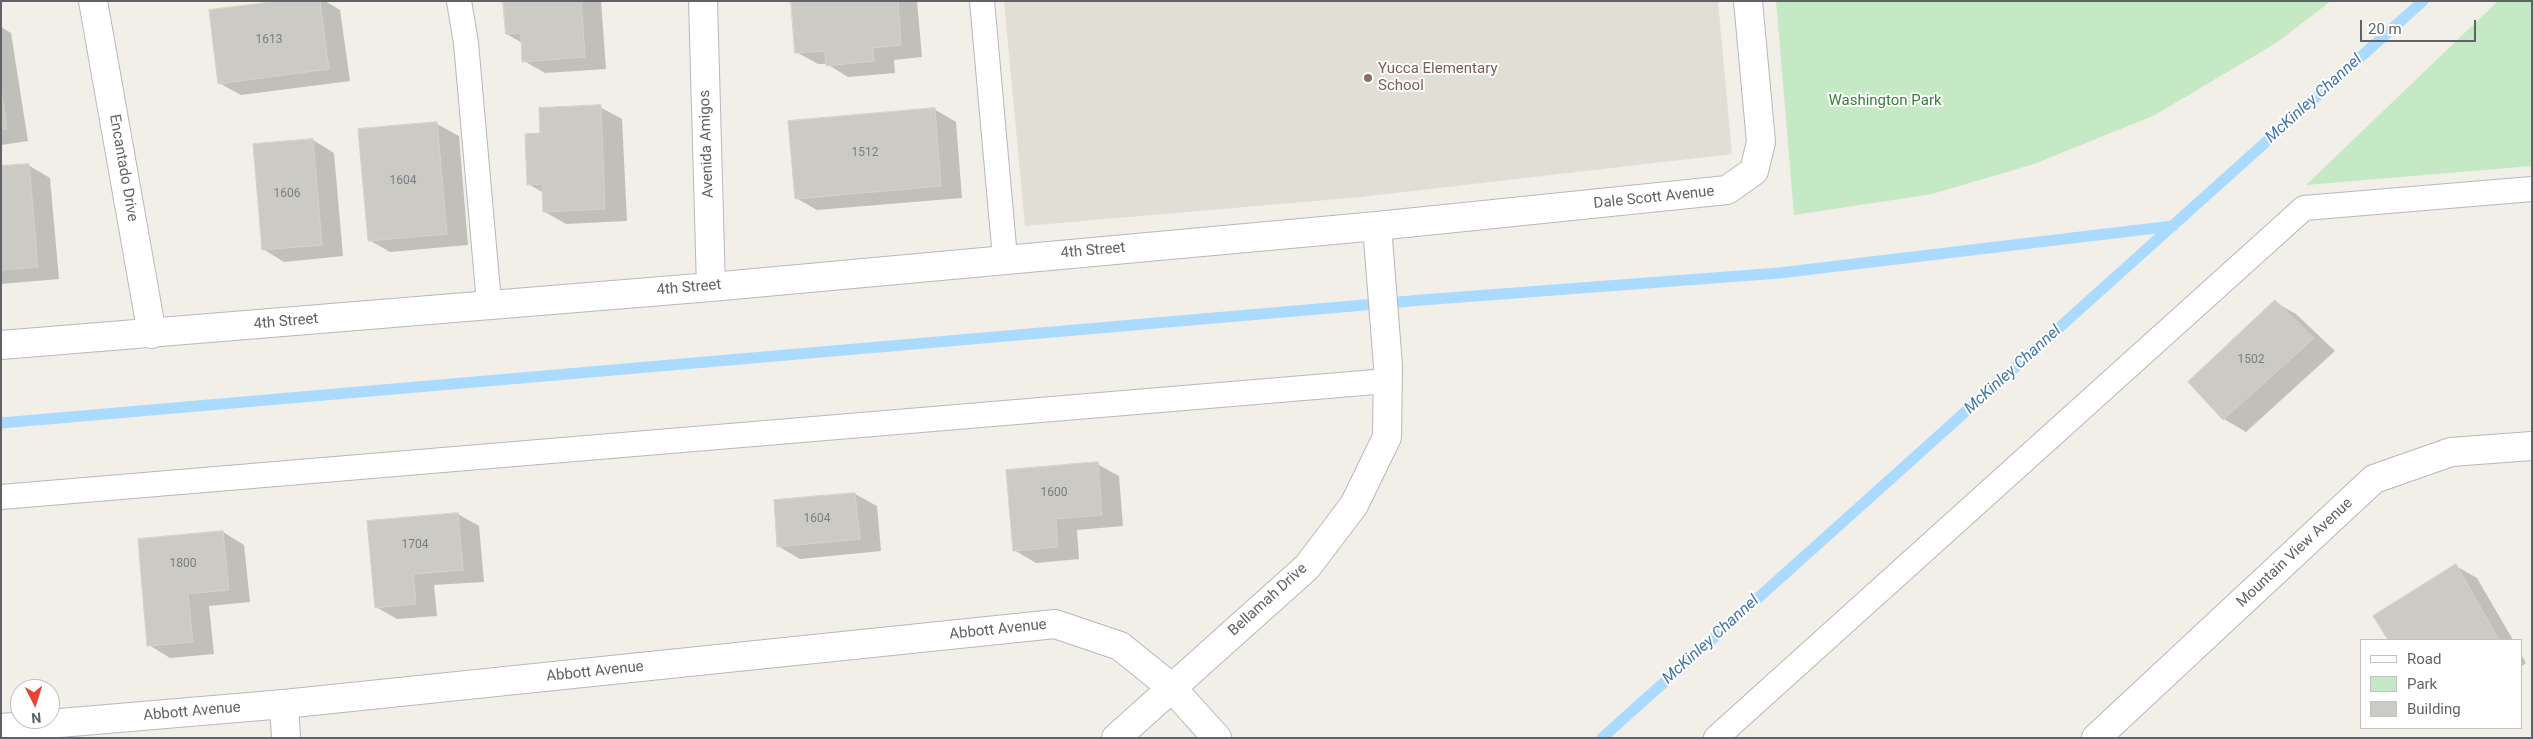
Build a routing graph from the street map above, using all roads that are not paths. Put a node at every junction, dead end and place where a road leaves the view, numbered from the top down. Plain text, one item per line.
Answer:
1 (93, 1) edge
2 (459, 1) edge
3 (703, 1) edge
4 (982, 1) edge
5 (1748, 1) edge
6 (2532, 189) edge
7 (1377, 226) junction
8 (1005, 258) junction
9 (711, 286) junction
10 (489, 303) junction
11 (152, 334) junction
12 (1, 345) edge
13 (1388, 373) junction
14 (2532, 446) edge
15 (1, 497) edge
16 (1172, 687) junction
17 (284, 704) junction
18 (1, 728) edge
19 (286, 738) edge
20 (1116, 738) edge
21 (1217, 738) edge
22 (1716, 738) edge
23 (2096, 738) edge

1 - 11 street, Encantado Drive
2 - 10 lane
3 - 9 street, Avenida Amigos
4 - 8 lane
5 - 7 street, Dale Scott Avenue
6 - 22 lane
7 - 8 street, 4th Street
7 - 13 street, Bellamah Drive
8 - 9 street, 4th Street
9 - 10 street, 4th Street
10 - 11 street, 4th Street
11 - 12 street, 4th Street
13 - 15 lane
13 - 16 street, Bellamah Drive
14 - 23 street, Mountain View Avenue
16 - 17 street, Abbott Avenue
16 - 20 street, Bellamah Drive
16 - 21 street, Abbott Avenue
17 - 18 street, Abbott Avenue
17 - 19 street

